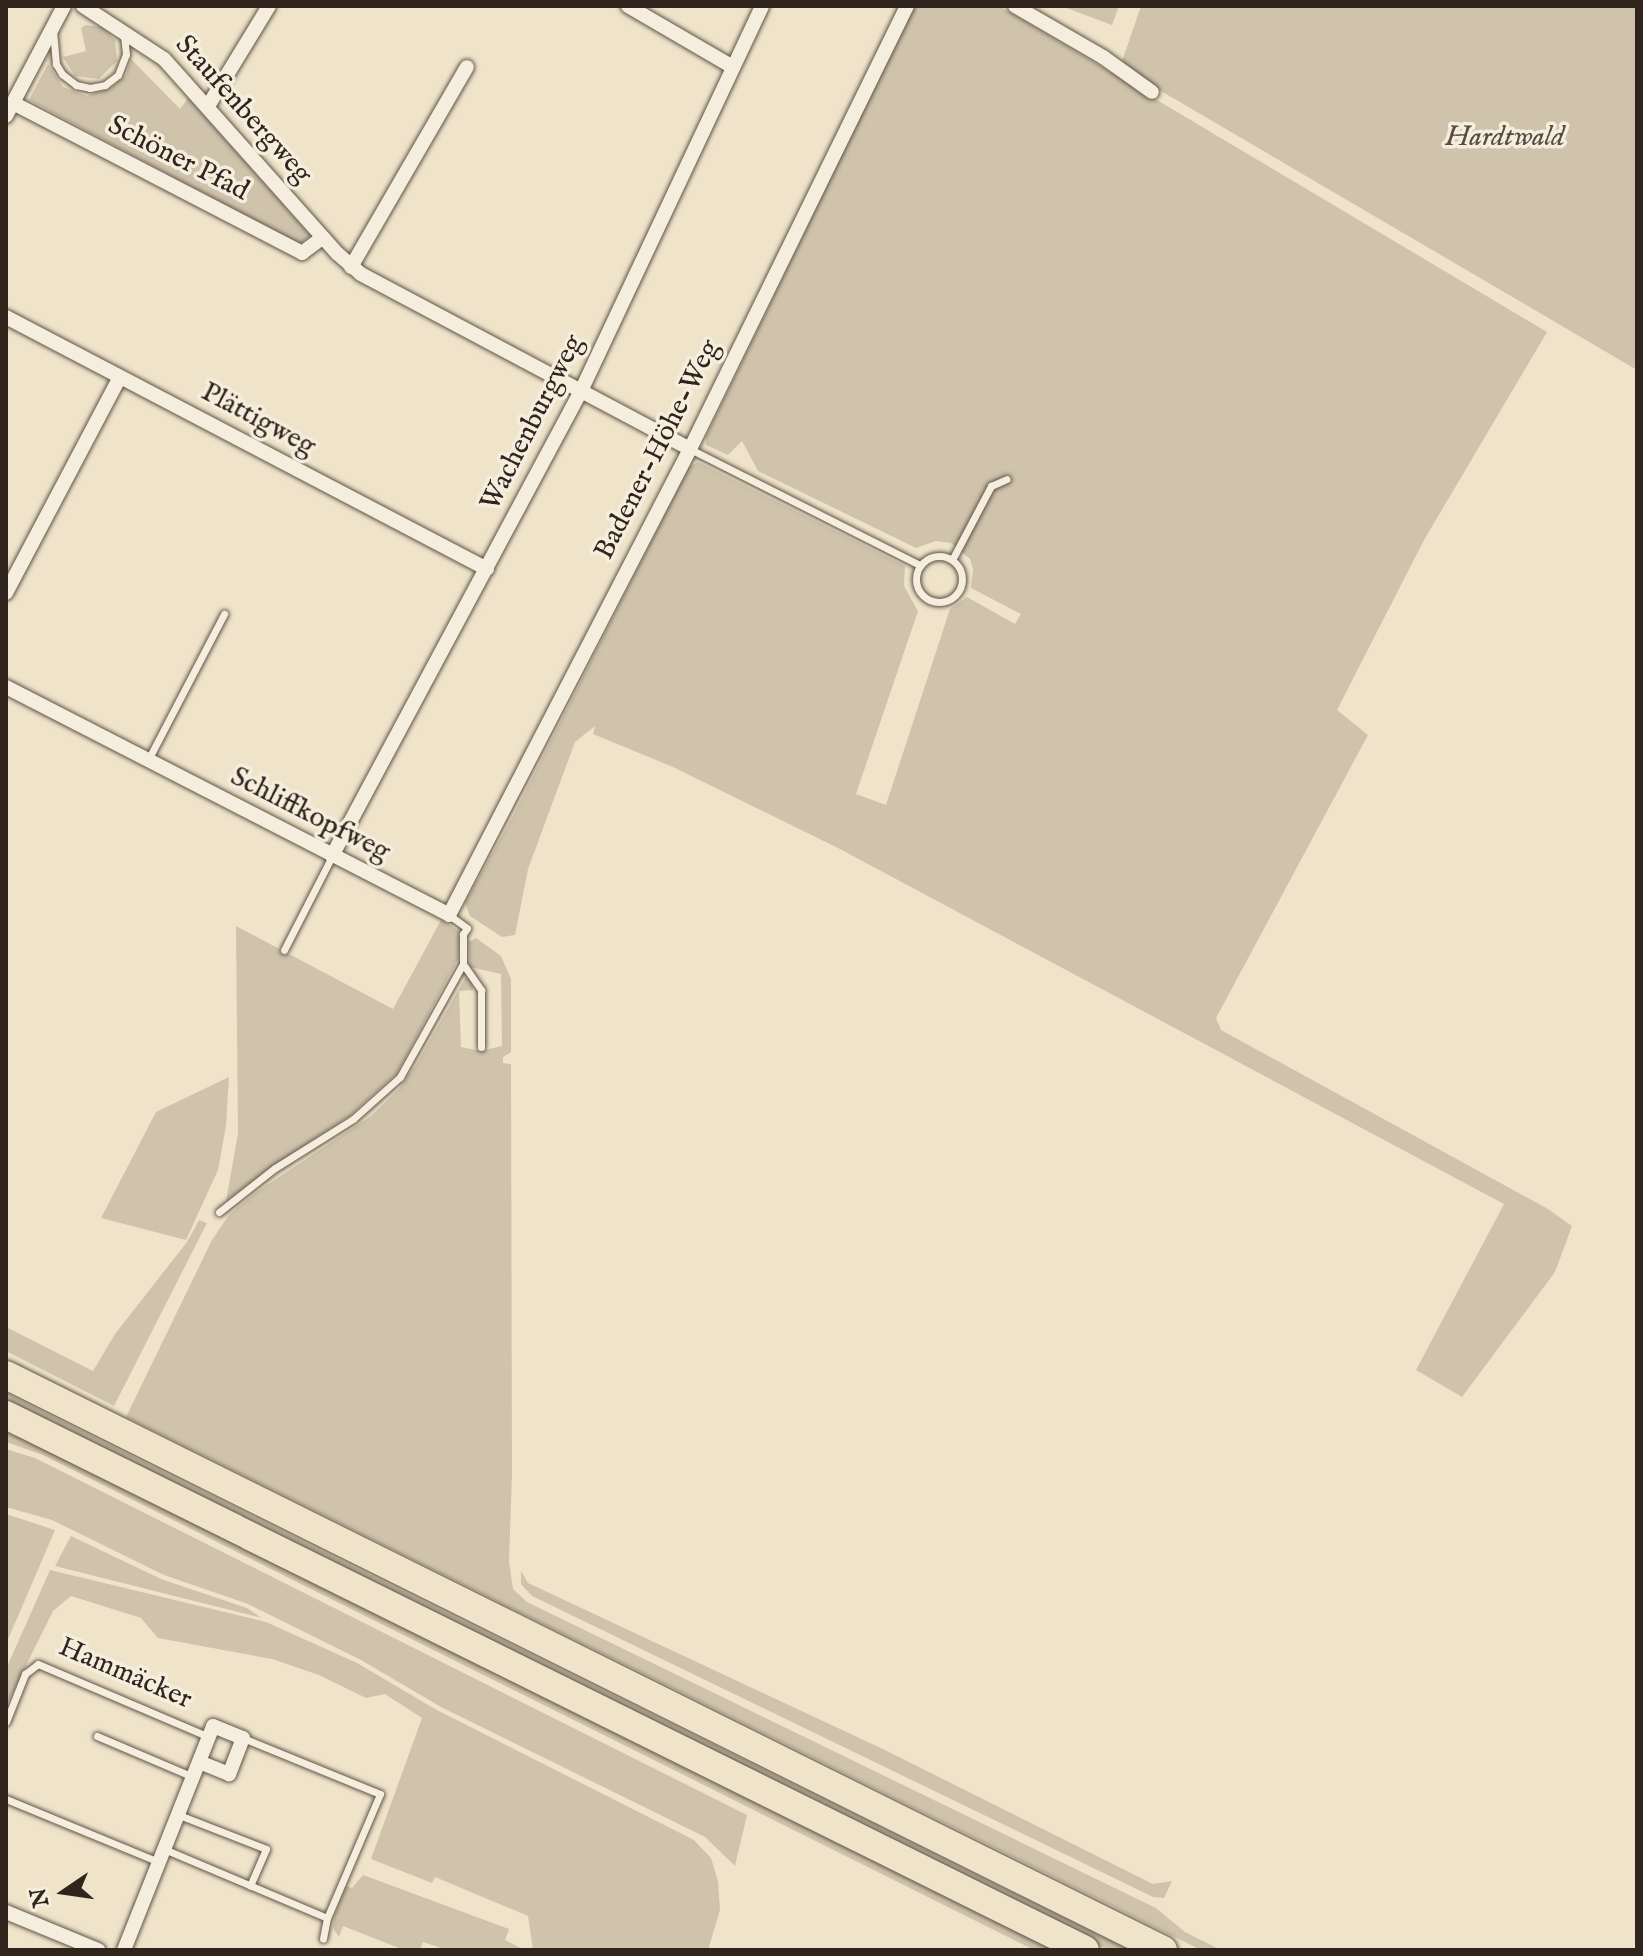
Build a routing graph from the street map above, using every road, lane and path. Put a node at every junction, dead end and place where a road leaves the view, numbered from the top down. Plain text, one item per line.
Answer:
1 (64, 6) edge
2 (83, 6) edge
3 (269, 6) edge
4 (628, 6) edge
5 (762, 6) edge
6 (907, 6) edge
7 (1015, 6) edge
8 (53, 26) junction
9 (123, 29) junction
10 (467, 67) dead end
11 (733, 67) junction
12 (1152, 92) dead end
13 (8, 106) edge
14 (208, 106) junction
15 (323, 237) junction
16 (351, 267) junction
17 (6, 317) edge
18 (120, 377) junction
19 (581, 391) junction
20 (690, 449) junction
21 (1007, 479) dead end
22 (952, 560) junction
23 (920, 565) junction
24 (487, 569) junction
25 (6, 593) edge
26 (224, 614) dead end
27 (6, 687) edge
28 (147, 762) junction
29 (332, 856) junction
30 (449, 915) junction
31 (284, 950) dead end
32 (463, 964) junction
33 (481, 1047) dead end
34 (219, 1212) dead end
35 (6, 1375) edge
36 (6, 1415) edge
37 (6, 1722) edge
38 (97, 1736) dead end
39 (209, 1737) junction
40 (243, 1738) junction
41 (199, 1762) junction
42 (193, 1777) junction
43 (6, 1799) edge
44 (178, 1814) junction
45 (162, 1856) junction
46 (250, 1886) junction
47 (6, 1912) edge
48 (327, 1918) junction
49 (323, 1939) dead end
50 (98, 1950) edge
51 (124, 1950) edge
52 (1085, 1950) edge
53 (1163, 1950) edge

1 - 8 street
2 - 9 street, Staufenbergweg
3 - 14 street
4 - 11 street
5 - 11 street, Wachenburgweg
6 - 20 street, Badener-Höhe-Weg
7 - 12 street
8 - 9 lane
8 - 13 street
9 - 14 street, Staufenbergweg
10 - 16 street
11 - 19 street, Wachenburgweg
13 - 15 street, Schöner Pfad
14 - 15 street, Staufenbergweg
15 - 16 street, Staufenbergweg
16 - 19 street, Staufenbergweg
17 - 18 street, Plättigweg
18 - 24 street, Plättigweg
18 - 25 street
19 - 20 street, Staufenbergweg
19 - 24 street, Wachenburgweg
20 - 23 lane
20 - 30 street, Badener-Höhe-Weg
21 - 22 lane
22 - 23 lane
22 - 23 lane
24 - 29 street, Wachenburgweg
26 - 28 lane
27 - 28 street, Schliffkopfweg
28 - 29 street, Schliffkopfweg
29 - 30 street, Schliffkopfweg
29 - 31 lane
30 - 32 lane
32 - 33 lane
32 - 34 lane
35 - 53 highway
36 - 52 highway
37 - 39 lane, Hammäcker
38 - 42 lane
39 - 40 street, Hammäcker
39 - 41 street, Hammäcker
40 - 41 street
40 - 48 lane, Hammäcker
41 - 42 street, Hammäcker
42 - 44 street, Hammäcker
43 - 45 lane
44 - 45 street, Hammäcker
44 - 46 lane
45 - 46 lane
45 - 51 street, Hammäcker
46 - 48 lane
47 - 50 street
48 - 49 lane, Hammäcker

